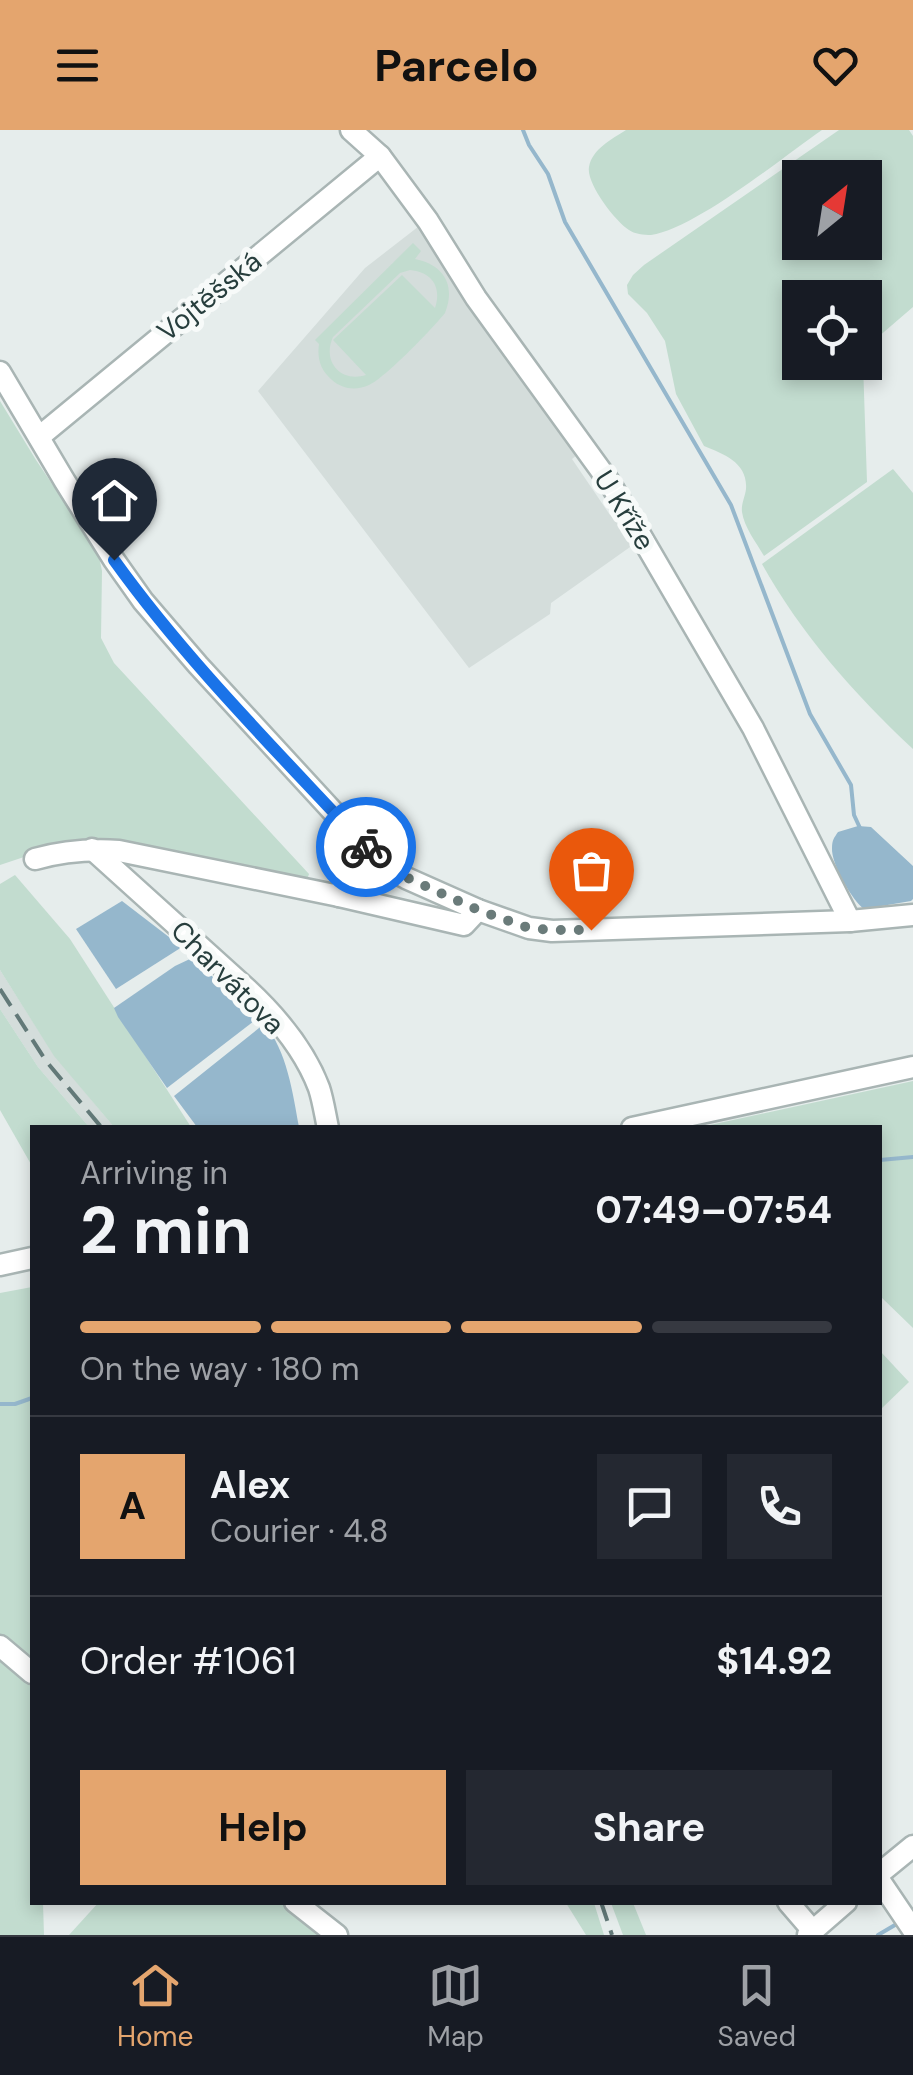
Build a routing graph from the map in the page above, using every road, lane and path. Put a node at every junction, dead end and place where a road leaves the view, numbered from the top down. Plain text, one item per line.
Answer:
1 (351, 130) edge
2 (380, 156) junction
3 (0, 372) edge
4 (39, 438) junction
5 (92, 850) junction
6 (373, 854) junction
7 (35, 859) dead end
8 (338, 896) junction
9 (478, 910) junction
10 (913, 915) edge
11 (850, 921) junction
12 (913, 1067) edge
13 (327, 1125) edge
14 (646, 1125) edge
15 (30, 1258) edge
16 (0, 1265) edge
17 (0, 1646) edge
18 (30, 1672) edge
19 (913, 1846) edge
20 (882, 1872) edge
21 (882, 1884) edge
22 (299, 1905) edge
23 (790, 1905) edge
24 (843, 1905) edge
25 (913, 1930) edge
26 (810, 1933) edge
27 (337, 1935) edge

1 - 2 street, U Kříže
2 - 4 street, Vojtěšská
2 - 11 street, U Kříže
3 - 4 street
4 - 6 street
5 - 7 street
5 - 8 street
5 - 13 street, Charvátova
6 - 8 street
6 - 9 street
8 - 9 street
9 - 11 street
10 - 11 street
12 - 14 street
15 - 16 street
17 - 18 street
19 - 20 street
21 - 25 street
22 - 27 street
23 - 26 street
24 - 26 street

